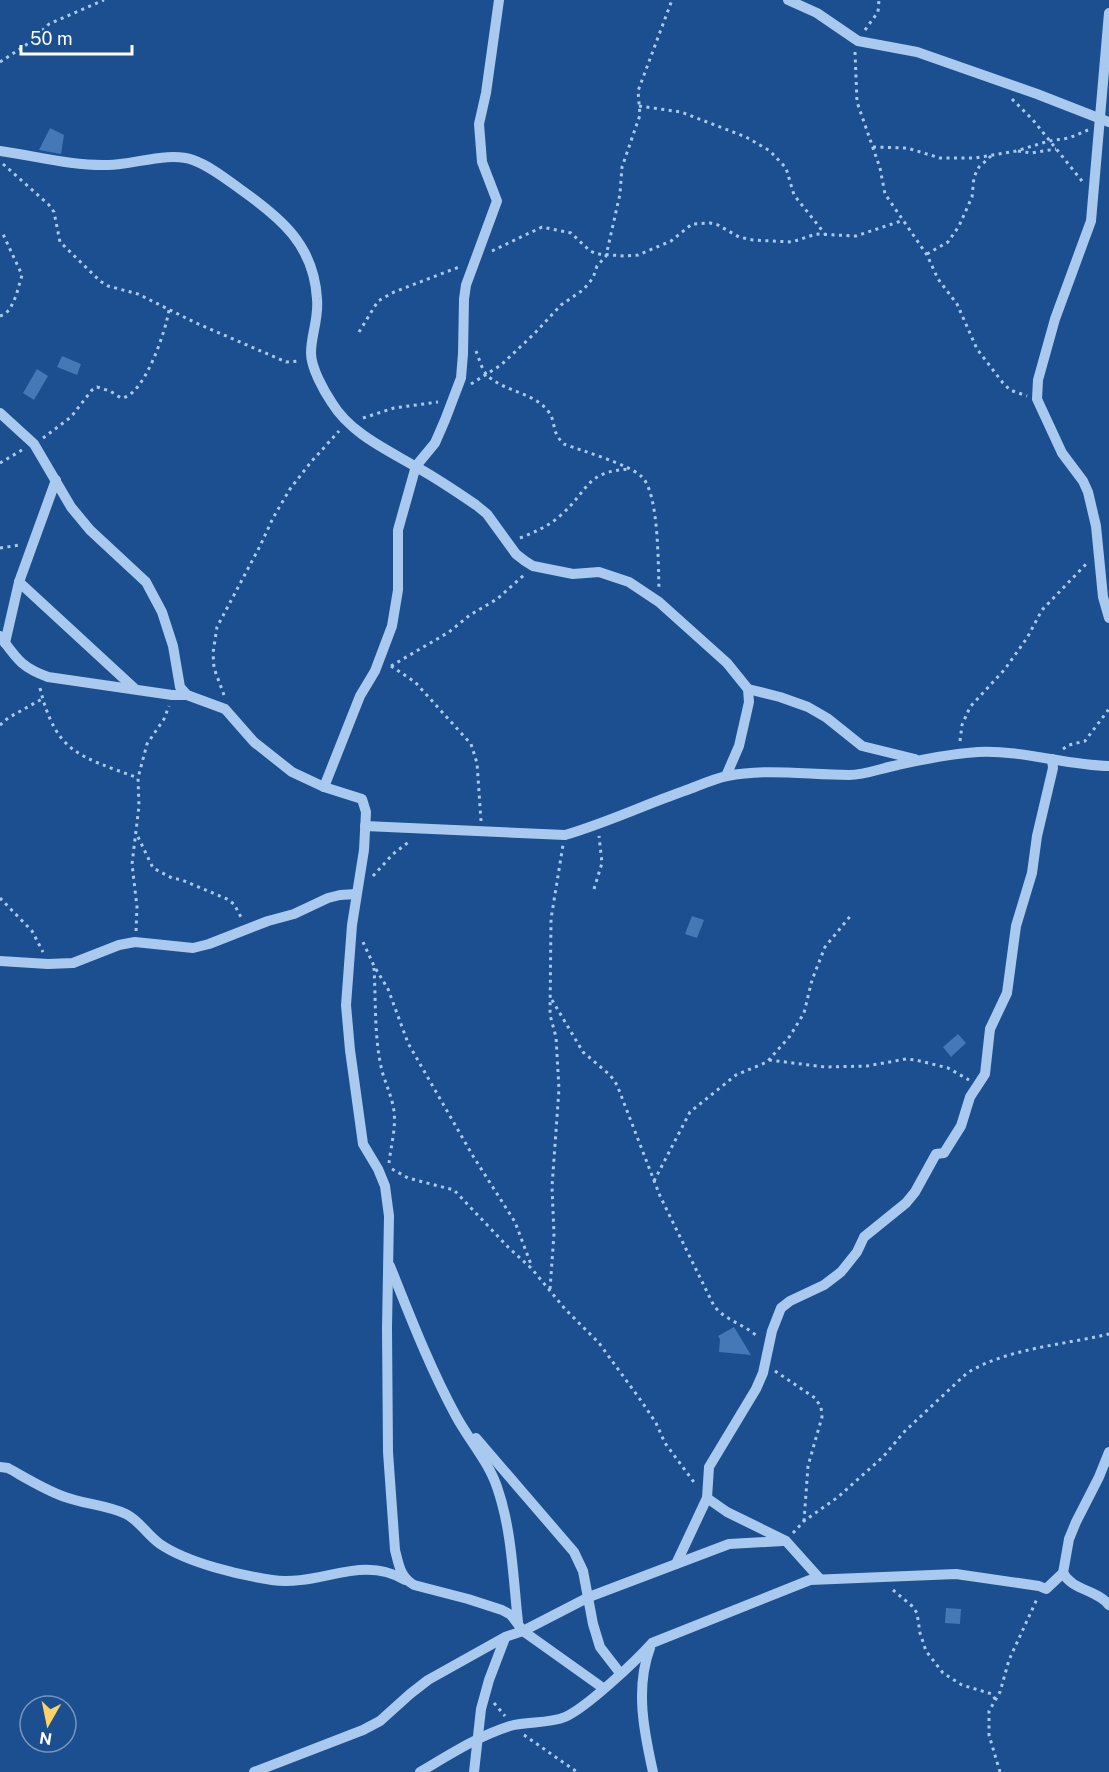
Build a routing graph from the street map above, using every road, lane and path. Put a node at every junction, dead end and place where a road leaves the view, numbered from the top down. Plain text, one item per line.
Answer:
1 (104, 0) edge
2 (499, 0) edge
3 (672, 0) edge
4 (788, 0) edge
5 (879, 0) edge
6 (1109, 13) edge
7 (858, 40) junction
8 (0, 62) edge
9 (996, 80) junction
10 (639, 106) junction
11 (1103, 121) edge
12 (1049, 141) junction
13 (873, 147) junction
14 (1056, 149) junction
15 (0, 151) edge
16 (1016, 151) junction
17 (992, 155) junction
18 (0, 161) edge
19 (1094, 196) junction
20 (904, 220) junction
21 (3, 232) dead end
22 (825, 234) junction
23 (927, 255) junction
24 (606, 256) junction
25 (478, 257) junction
26 (169, 310) junction
27 (0, 316) edge
28 (359, 332) dead end
29 (473, 343) dead end
30 (311, 354) junction
31 (486, 376) junction
32 (469, 386) dead end
33 (1037, 399) junction
34 (452, 401) junction
35 (0, 413) edge
36 (350, 424) junction
37 (34, 444) junction
38 (0, 463) edge
39 (416, 466) junction
40 (631, 469) junction
41 (56, 480) junction
42 (508, 542) junction
43 (0, 548) edge
44 (29, 550) junction
45 (1098, 556) junction
46 (533, 566) junction
47 (19, 582) junction
48 (659, 602) junction
49 (1109, 618) edge
50 (2, 640) edge
51 (391, 666) junction
52 (30, 670) junction
53 (375, 672) junction
54 (134, 689) junction
55 (748, 689) junction
56 (172, 695) junction
57 (187, 695) junction
58 (42, 699) junction
59 (225, 708) junction
60 (1109, 709) edge
61 (0, 725) edge
62 (961, 753) junction
63 (1052, 759) junction
64 (921, 760) junction
65 (1109, 766) edge
66 (726, 776) junction
67 (138, 778) junction
68 (324, 787) junction
69 (365, 826) junction
70 (596, 826) junction
71 (433, 829) junction
72 (481, 832) junction
73 (565, 835) junction
74 (137, 836) junction
75 (594, 889) dead end
76 (356, 894) junction
77 (0, 898) edge
78 (852, 914) dead end
79 (352, 925) junction
80 (248, 929) junction
81 (135, 942) junction
82 (0, 961) edge
83 (48, 964) junction
84 (374, 966) junction
85 (551, 999) junction
86 (769, 1060) junction
87 (978, 1085) junction
88 (388, 1167) junction
89 (654, 1180) junction
90 (385, 1186) junction
91 (388, 1260) junction
92 (532, 1269) junction
93 (550, 1289) junction
94 (1109, 1334) edge
95 (765, 1361) junction
96 (457, 1418) junction
97 (1109, 1452) edge
98 (0, 1467) edge
99 (707, 1498) junction
100 (804, 1521) junction
101 (786, 1541) junction
102 (676, 1563) junction
103 (1063, 1573) junction
104 (873, 1578) junction
105 (820, 1579) junction
106 (405, 1580) junction
107 (1046, 1589) junction
108 (589, 1598) junction
109 (1109, 1605) edge
110 (520, 1627) junction
111 (505, 1637) junction
112 (652, 1643) junction
113 (620, 1673) junction
114 (603, 1688) junction
115 (485, 1693) junction
116 (995, 1699) junction
117 (512, 1726) junction
118 (477, 1739) junction
119 (254, 1772) edge
120 (420, 1772) edge
121 (474, 1772) edge
122 (577, 1772) edge
123 (653, 1772) edge
124 (1000, 1772) edge

1 - 8 path
2 - 25 street
3 - 10 path
4 - 7 street
5 - 7 path
6 - 11 street
7 - 9 street
7 - 13 path
9 - 11 street
9 - 12 path
10 - 22 path
10 - 24 path
11 - 12 path
11 - 19 street
12 - 14 path
12 - 16 path
13 - 17 path
13 - 20 path
14 - 16 path
14 - 19 path
15 - 30 street
16 - 17 path
17 - 23 path
18 - 26 path
19 - 33 street
20 - 22 path
20 - 23 path
21 - 27 path
22 - 24 path
23 - 33 path
24 - 25 path
24 - 31 path
25 - 28 path
25 - 34 street
26 - 30 path
26 - 37 path
29 - 31 path
30 - 36 street
31 - 32 path
31 - 40 path
33 - 45 street
34 - 36 path
34 - 39 street
35 - 37 street
36 - 39 street
36 - 59 path
37 - 38 path
37 - 41 street
39 - 42 street
39 - 53 street
40 - 42 path
40 - 48 path
41 - 44 street
41 - 57 street
42 - 46 street
43 - 44 path
44 - 47 street
45 - 49 street
45 - 62 path
46 - 48 street
46 - 51 path
47 - 50 street
47 - 54 street
48 - 55 street
50 - 52 street
51 - 53 path
51 - 72 path
52 - 54 street
52 - 58 path
53 - 68 street
54 - 56 street
55 - 64 street
55 - 66 street
56 - 57 street
56 - 67 path
57 - 59 street
58 - 61 path
58 - 67 path
59 - 68 street
60 - 63 path
62 - 63 street
62 - 64 street
63 - 65 street
63 - 87 street
64 - 66 street
66 - 70 street
67 - 74 path
68 - 69 street
69 - 71 street
69 - 76 street
70 - 73 street
70 - 75 path
71 - 72 street
71 - 76 path
72 - 73 street
73 - 85 path
74 - 80 path
74 - 81 path
76 - 79 street
76 - 80 street
77 - 83 path
78 - 86 path
79 - 84 path
79 - 90 street
80 - 81 street
81 - 83 street
82 - 83 street
84 - 88 path
84 - 92 path
85 - 89 path
85 - 93 path
86 - 87 path
86 - 89 path
87 - 95 street
88 - 90 path
88 - 92 path
89 - 95 path
90 - 91 street
91 - 96 street
91 - 106 street
92 - 93 path
93 - 99 path
94 - 100 path
95 - 99 street
95 - 100 path
96 - 108 street
96 - 110 street
97 - 103 street
98 - 106 street
99 - 101 street
99 - 102 street
100 - 101 path
101 - 102 street
101 - 105 street
102 - 108 street
103 - 107 street
103 - 109 street
104 - 105 street
104 - 107 street
104 - 116 path
105 - 112 street
106 - 110 street
107 - 116 path
108 - 110 street
108 - 113 street
110 - 111 street
110 - 114 street
111 - 115 street
111 - 119 street
112 - 113 street
112 - 123 street
113 - 114 street
114 - 117 street
115 - 117 path
115 - 118 street
116 - 124 path
117 - 118 street
117 - 122 path
118 - 120 street
118 - 121 street

